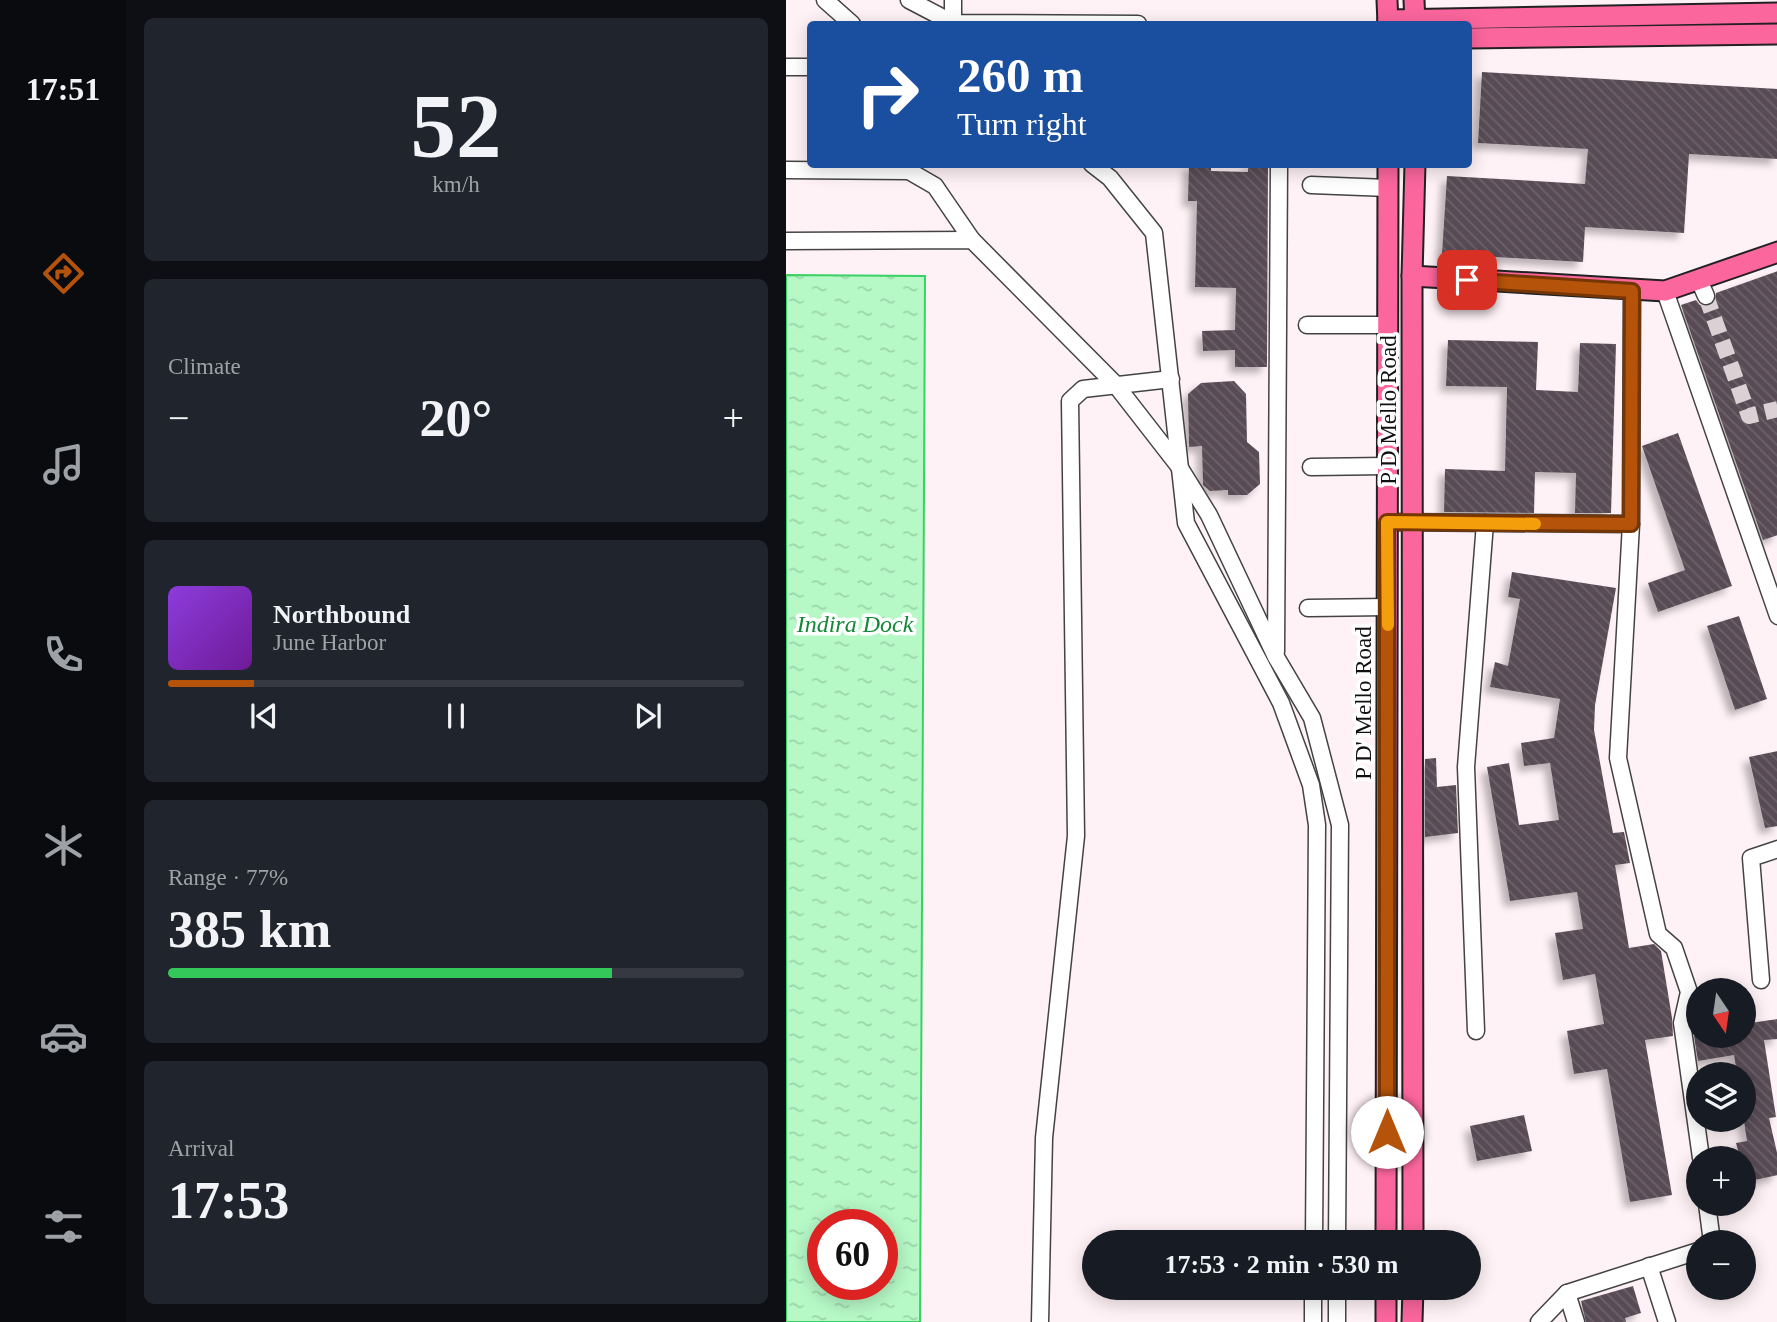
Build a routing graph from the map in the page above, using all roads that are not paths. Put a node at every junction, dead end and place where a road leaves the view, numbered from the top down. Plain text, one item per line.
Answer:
1 (825, 0) edge
2 (909, 0) edge
3 (953, 0) edge
4 (936, 8) edge
5 (1589, 8) edge
6 (1632, 8) edge
7 (1661, 8) edge
8 (1777, 13) edge
9 (1414, 14) edge
10 (1385, 17) edge
11 (849, 21) edge
12 (951, 21) edge
13 (953, 21) edge
14 (1777, 34) edge
15 (1648, 35) junction
16 (1672, 35) junction
17 (1472, 38) edge
18 (786, 67) edge
19 (807, 67) edge
20 (1097, 168) edge
21 (1280, 168) edge
22 (1387, 168) edge
23 (1415, 168) edge
24 (786, 170) edge
25 (1311, 185) dead end
26 (1388, 188) junction
27 (972, 240) junction
28 (786, 242) edge
29 (1777, 252) edge
30 (1412, 276) junction
31 (1632, 291) junction
32 (1665, 291) junction
33 (1307, 325) dead end
34 (1387, 325) junction
35 (1171, 379) junction
36 (1115, 384) junction
37 (1178, 465) junction
38 (1386, 466) junction
39 (1311, 467) dead end
40 (1387, 522) junction
41 (1414, 523) junction
42 (1485, 523) junction
43 (1631, 524) junction
44 (1388, 607) junction
45 (1308, 608) dead end
46 (1777, 616) edge
47 (1276, 657) junction
48 (1777, 849) edge
49 (1761, 981) dead end
50 (1476, 1031) dead end
51 (1699, 1146) edge
52 (1314, 1230) edge
53 (1337, 1230) edge
54 (1386, 1230) edge
55 (1413, 1230) edge
56 (1686, 1255) edge
57 (1649, 1266) junction
58 (1567, 1293) junction
59 (1313, 1300) edge
60 (1337, 1300) edge
61 (1386, 1300) edge
62 (1412, 1300) edge
63 (1040, 1322) edge
64 (1313, 1322) edge
65 (1337, 1322) edge
66 (1386, 1322) edge
67 (1412, 1322) edge
68 (1539, 1322) edge
69 (1576, 1322) edge
70 (1667, 1322) edge

1 - 11 street
2 - 4 street
3 - 13 street
4 - 12 street
5 - 6 main road
5 - 9 main road
6 - 7 main road
6 - 15 main road
7 - 8 main road
7 - 16 main road
9 - 10 main road
14 - 16 main road
15 - 16 main road
15 - 17 main road
18 - 19 street
20 - 35 street
21 - 47 street
22 - 26 main road, P D' Mello Road
23 - 30 main road, P D Mello Road
24 - 27 street
25 - 26 street
26 - 34 main road, P D' Mello Road
27 - 28 street
27 - 36 street
29 - 32 main road
30 - 31 main road
30 - 41 main road, P D Mello Road
31 - 32 main road
31 - 43 street
32 - 46 street
33 - 34 street
34 - 38 main road, P D' Mello Road
35 - 36 street
35 - 37 street
36 - 37 street
36 - 63 street
37 - 47 street
37 - 52 street
38 - 39 street
38 - 40 main road, P D' Mello Road
40 - 41 street
40 - 44 main road, P D' Mello Road
41 - 42 street
41 - 55 main road, P D Mello Road
42 - 43 street
42 - 50 street
43 - 51 street
44 - 45 street
44 - 54 main road, P D' Mello Road
47 - 53 street
48 - 49 street
56 - 57 street
57 - 58 street
57 - 70 street
58 - 68 street
58 - 69 street
59 - 64 street
60 - 65 street
61 - 66 main road
62 - 67 main road

